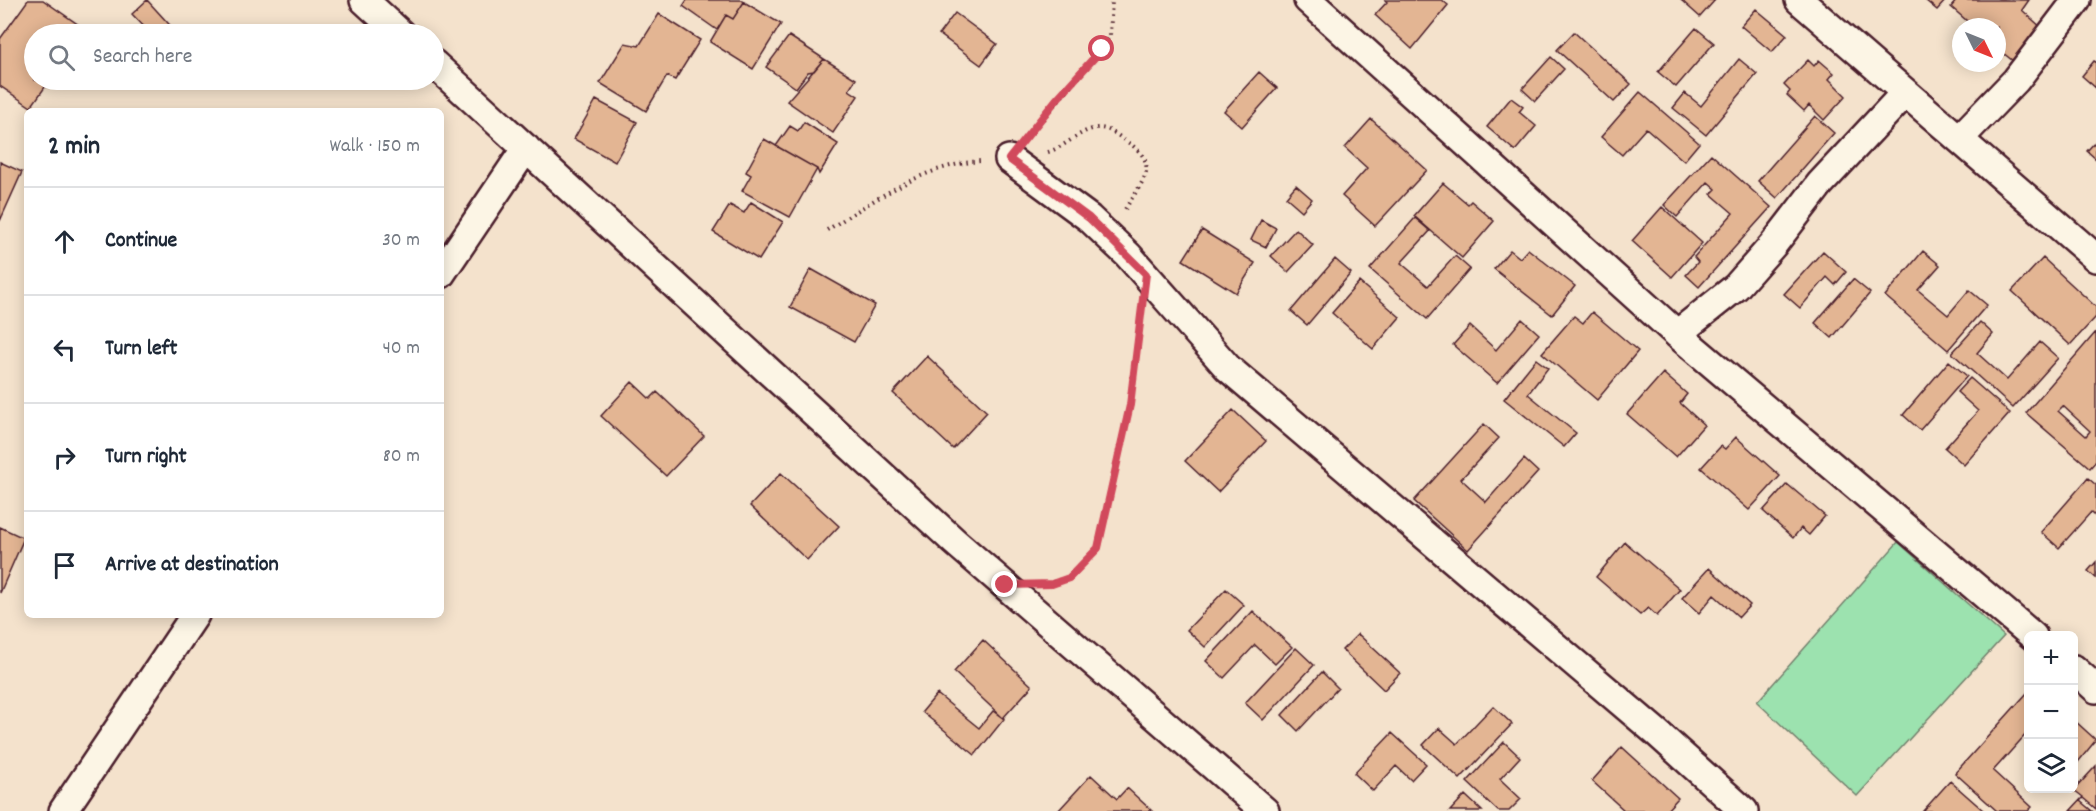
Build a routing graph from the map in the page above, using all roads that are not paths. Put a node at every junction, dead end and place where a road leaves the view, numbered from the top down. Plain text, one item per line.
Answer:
1 (364, 0) edge
2 (1308, 0) edge
3 (1799, 0) edge
4 (2078, 0) edge
5 (391, 24) edge
6 (444, 73) edge
7 (1905, 93) junction
8 (1959, 139) junction
9 (526, 148) junction
10 (1009, 159) road end
11 (2096, 258) edge
12 (444, 270) edge
13 (1677, 334) junction
14 (193, 618) edge
15 (2027, 631) edge
16 (2078, 673) edge
17 (2096, 688) edge
18 (63, 811) edge
19 (1265, 811) edge
20 (1744, 811) edge

1 - 5 street
2 - 13 street
3 - 7 street
4 - 8 street
6 - 9 street
7 - 8 street
7 - 13 street
8 - 11 street
9 - 12 street
9 - 19 street
10 - 20 street
13 - 15 street
14 - 18 street
16 - 17 street

